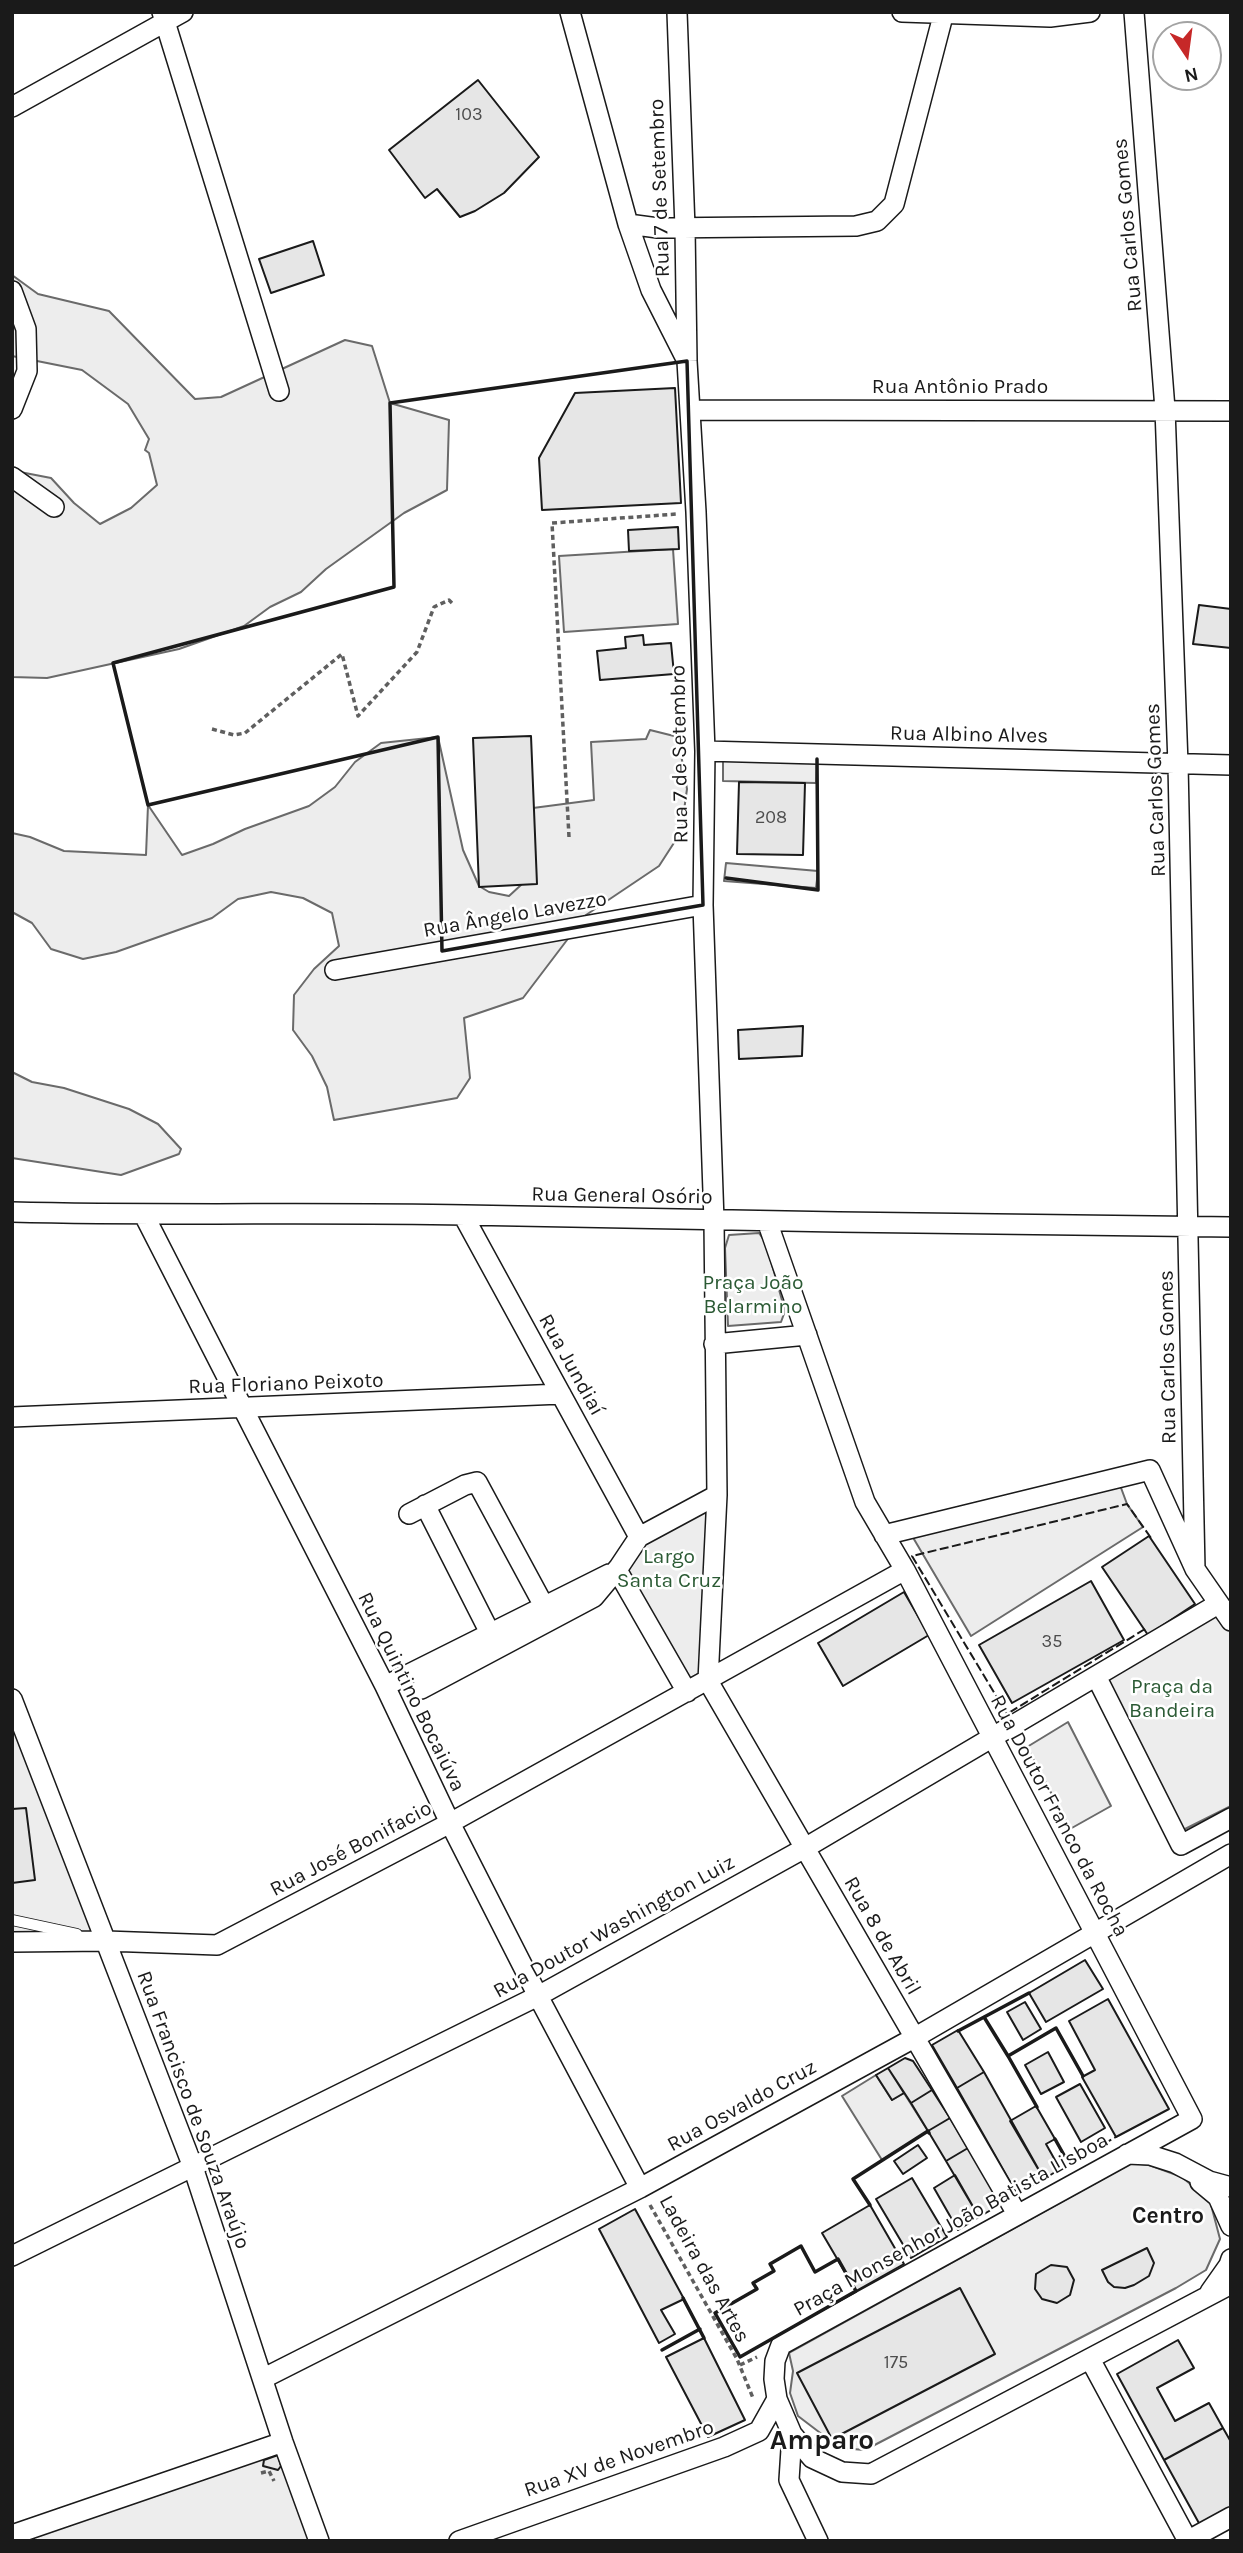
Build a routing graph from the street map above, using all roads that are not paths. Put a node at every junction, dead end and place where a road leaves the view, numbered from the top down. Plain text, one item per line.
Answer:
1 (570, 12) edge
2 (677, 12) edge
3 (902, 12) edge
4 (1090, 12) edge
5 (1133, 12) edge
6 (944, 13) edge
7 (170, 15) edge
8 (12, 107) edge
9 (628, 224) junction
10 (685, 228) junction
11 (12, 291) edge
12 (687, 361) junction
13 (279, 391) dead end
14 (12, 409) edge
15 (1165, 409) junction
16 (690, 410) junction
17 (1231, 411) edge
18 (12, 477) edge
19 (54, 507) dead end
20 (705, 751) junction
21 (1178, 764) junction
22 (1231, 765) edge
23 (703, 905) junction
24 (335, 970) dead end
25 (12, 1212) edge
26 (144, 1215) junction
27 (463, 1215) junction
28 (767, 1220) junction
29 (714, 1221) junction
30 (1188, 1227) junction
31 (1231, 1227) edge
32 (807, 1335) junction
33 (714, 1344) junction
34 (561, 1394) junction
35 (243, 1409) junction
36 (12, 1417) edge
37 (717, 1496) junction
38 (884, 1535) junction
39 (639, 1537) junction
40 (1195, 1569) junction
41 (617, 1570) junction
42 (905, 1570) junction
43 (1218, 1604) junction
44 (544, 1606) junction
45 (1231, 1621) edge
46 (490, 1633) junction
47 (1096, 1676) junction
48 (708, 1681) junction
49 (385, 1686) junction
50 (421, 1689) dead end
51 (687, 1692) junction
52 (12, 1699) edge
53 (993, 1739) junction
54 (1231, 1818) edge
55 (450, 1823) junction
56 (805, 1848) junction
57 (1231, 1854) edge
58 (12, 1920) edge
59 (1096, 1934) junction
60 (106, 1941) junction
61 (12, 1942) edge
62 (538, 1996) junction
63 (914, 2038) junction
64 (1192, 2119) joint
65 (1126, 2154) junction
66 (193, 2167) junction
67 (1190, 2172) junction
68 (1231, 2187) edge
69 (640, 2188) junction
70 (1017, 2214) junction
71 (1231, 2226) edge
72 (12, 2256) edge
73 (1231, 2259) edge
74 (1231, 2284) edge
75 (1208, 2296) junction
76 (1090, 2359) junction
77 (264, 2378) junction
78 (777, 2399) junction
79 (792, 2434) junction
80 (283, 2442) junction
81 (1231, 2517) edge
82 (12, 2535) edge
83 (319, 2541) edge
84 (459, 2541) edge
85 (818, 2541) edge
86 (1188, 2541) edge

1 - 9 street
2 - 10 street, Rua 7 de Setembro
3 - 6 street
4 - 6 street
5 - 15 street, Rua Carlos Gomes
6 - 10 street
7 - 8 street
7 - 13 street
9 - 10 street
9 - 12 street
10 - 12 street, Rua 7 de Setembro
11 - 14 street
12 - 16 street, Rua 7 de Setembro
15 - 16 street, Rua Antônio Prado
15 - 17 street, Rua Antônio Prado
15 - 21 street, Rua Carlos Gomes
16 - 20 street, Rua 7 de Setembro
18 - 19 street
20 - 21 street, Rua Albino Alves
20 - 23 street, Rua 7 de Setembro
21 - 22 street, Rua Albino Alves
21 - 30 street, Rua Carlos Gomes
23 - 24 street, Rua Ângelo Lavezzo
23 - 29 street, Rua 7 de Setembro
25 - 26 street, Rua General Osório
26 - 27 street, Rua General Osório
26 - 35 street, Rua Quintino Bocaiúva
27 - 29 street, Rua General Osório
27 - 34 street, Rua Jundiaí
28 - 29 street, Rua General Osório
28 - 30 street, Rua General Osório
28 - 32 street
29 - 33 street, Rua 7 de Setembro
30 - 31 street, Rua General Osório
30 - 40 street, Rua Carlos Gomes
32 - 33 street
32 - 38 street, Rua Doutor Franco da Rocha
33 - 37 street, Rua 7 de Setembro
34 - 35 street, Rua Floriano Peixoto
34 - 39 street, Rua Jundiaí
35 - 36 street, Rua Floriano Peixoto
35 - 49 street, Rua Quintino Bocaiúva
37 - 39 street
37 - 48 street
38 - 40 street
38 - 42 street, Rua Doutor Franco da Rocha
39 - 41 street
40 - 43 street
41 - 44 street
41 - 50 street
41 - 51 street
42 - 48 street, Rua José Bonifacio
42 - 53 street, Rua Doutor Franco da Rocha
43 - 45 street
43 - 47 street, Rua Doutor Washington Luiz
44 - 46 street
44 - 46 street
46 - 49 street
47 - 53 street, Rua Doutor Washington Luiz
47 - 54 street
48 - 51 street, Rua José Bonifacio
48 - 56 street, Rua 8 de Abril
49 - 55 street, Rua Quintino Bocaiúva
51 - 55 street, Rua José Bonifacio
52 - 60 street, Rua Francisco de Souza Araújo
53 - 56 street, Rua Doutor Washington Luiz
53 - 59 street, Rua Doutor Franco da Rocha
55 - 60 street, Rua José Bonifacio
55 - 62 street, Rua Quintino Bocaiúva
56 - 62 street, Rua Doutor Washington Luiz
56 - 63 street, Rua 8 de Abril
57 - 59 street, Rua Osvaldo Cruz
58 - 60 lane
59 - 63 street, Rua Osvaldo Cruz
59 - 64 street, Rua Doutor Franco da Rocha
60 - 61 street, Rua José Bonifacio
60 - 66 street, Rua Francisco de Souza Araújo
62 - 66 street, Rua Doutor Washington Luiz
62 - 69 street, Rua Quintino Bocaiúva
63 - 69 street, Rua Osvaldo Cruz
63 - 70 street, Rua 8 de Abril
64 - 65 street, Praça Monsenhor João Batista Lisboa
65 - 67 street
65 - 70 street, Praça Monsenhor João Batista Lisboa
66 - 72 street, Rua Doutor Washington Luiz
66 - 77 street, Rua Francisco de Souza Araújo
67 - 68 street
67 - 71 street
69 - 77 street, Rua Osvaldo Cruz
70 - 78 street, Praça Monsenhor João Batista Lisboa
73 - 75 street
74 - 75 street
75 - 76 street
76 - 79 street
76 - 86 street
77 - 80 street, Rua Francisco de Souza Araújo
78 - 79 street
78 - 84 street, Rua XV de Novembro
79 - 85 street
80 - 82 street
80 - 83 street, Rua Francisco de Souza Araújo
81 - 86 street

